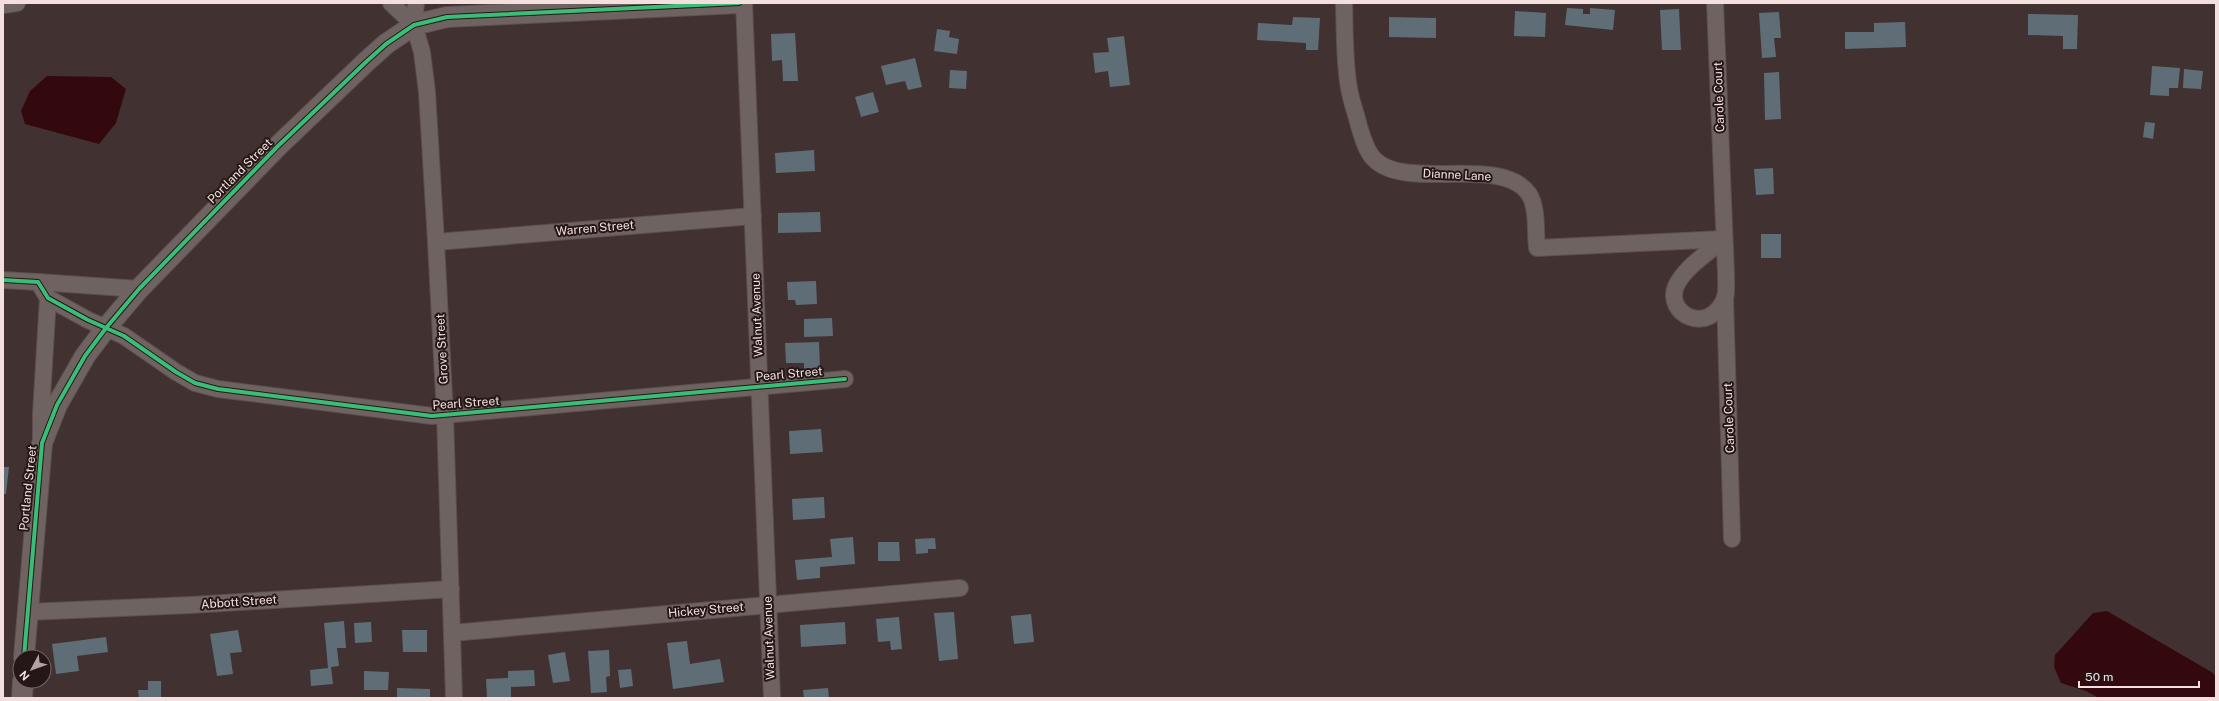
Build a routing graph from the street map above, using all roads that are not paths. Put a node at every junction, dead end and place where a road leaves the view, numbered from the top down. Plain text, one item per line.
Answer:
1 (17, 3) edge
2 (391, 3) edge
3 (416, 3) edge
4 (738, 3) edge
5 (744, 3) edge
6 (1344, 3) edge
7 (1715, 3) edge
8 (3, 5) edge
9 (414, 25) junction
10 (754, 216) junction
11 (1724, 239) junction
12 (436, 242) junction
13 (3, 280) edge
14 (38, 282) junction
15 (139, 289) junction
16 (1725, 297) junction
17 (48, 298) junction
18 (106, 328) junction
19 (845, 379) dead end
20 (759, 386) junction
21 (445, 415) junction
22 (42, 443) junction
23 (1732, 540) dead end
24 (960, 588) dead end
25 (451, 589) junction
26 (768, 604) junction
27 (27, 612) junction
28 (452, 633) junction
29 (25, 649) edge
30 (454, 698) edge
31 (772, 698) edge

1 - 8 street
2 - 9 street
3 - 9 street
4 - 9 street, Portland Street
5 - 10 street, Walnut Avenue
6 - 11 street, Dianne Lane
7 - 11 street, Carole Court
9 - 12 street, Grove Street
9 - 15 street, Portland Street
10 - 12 street, Warren Street
10 - 20 street, Walnut Avenue
11 - 16 street, Carole Court
11 - 16 street
12 - 21 street, Grove Street
13 - 14 street
14 - 15 street
14 - 17 street
15 - 18 street, Portland Street
16 - 23 street, Carole Court
17 - 18 street, Pearl Street
17 - 22 street, Portland Street
18 - 21 street, Pearl Street
18 - 22 street, Portland Street
19 - 20 street, Pearl Street
20 - 21 street, Pearl Street
20 - 26 street, Walnut Avenue
21 - 25 street, Grove Street
22 - 27 street, Portland Street
24 - 26 street, Hickey Street
25 - 27 street, Abbott Street
25 - 28 street, Grove Street
26 - 28 street, Hickey Street
26 - 31 street, Walnut Avenue
27 - 29 street, Portland Street
28 - 30 street, Grove Street

